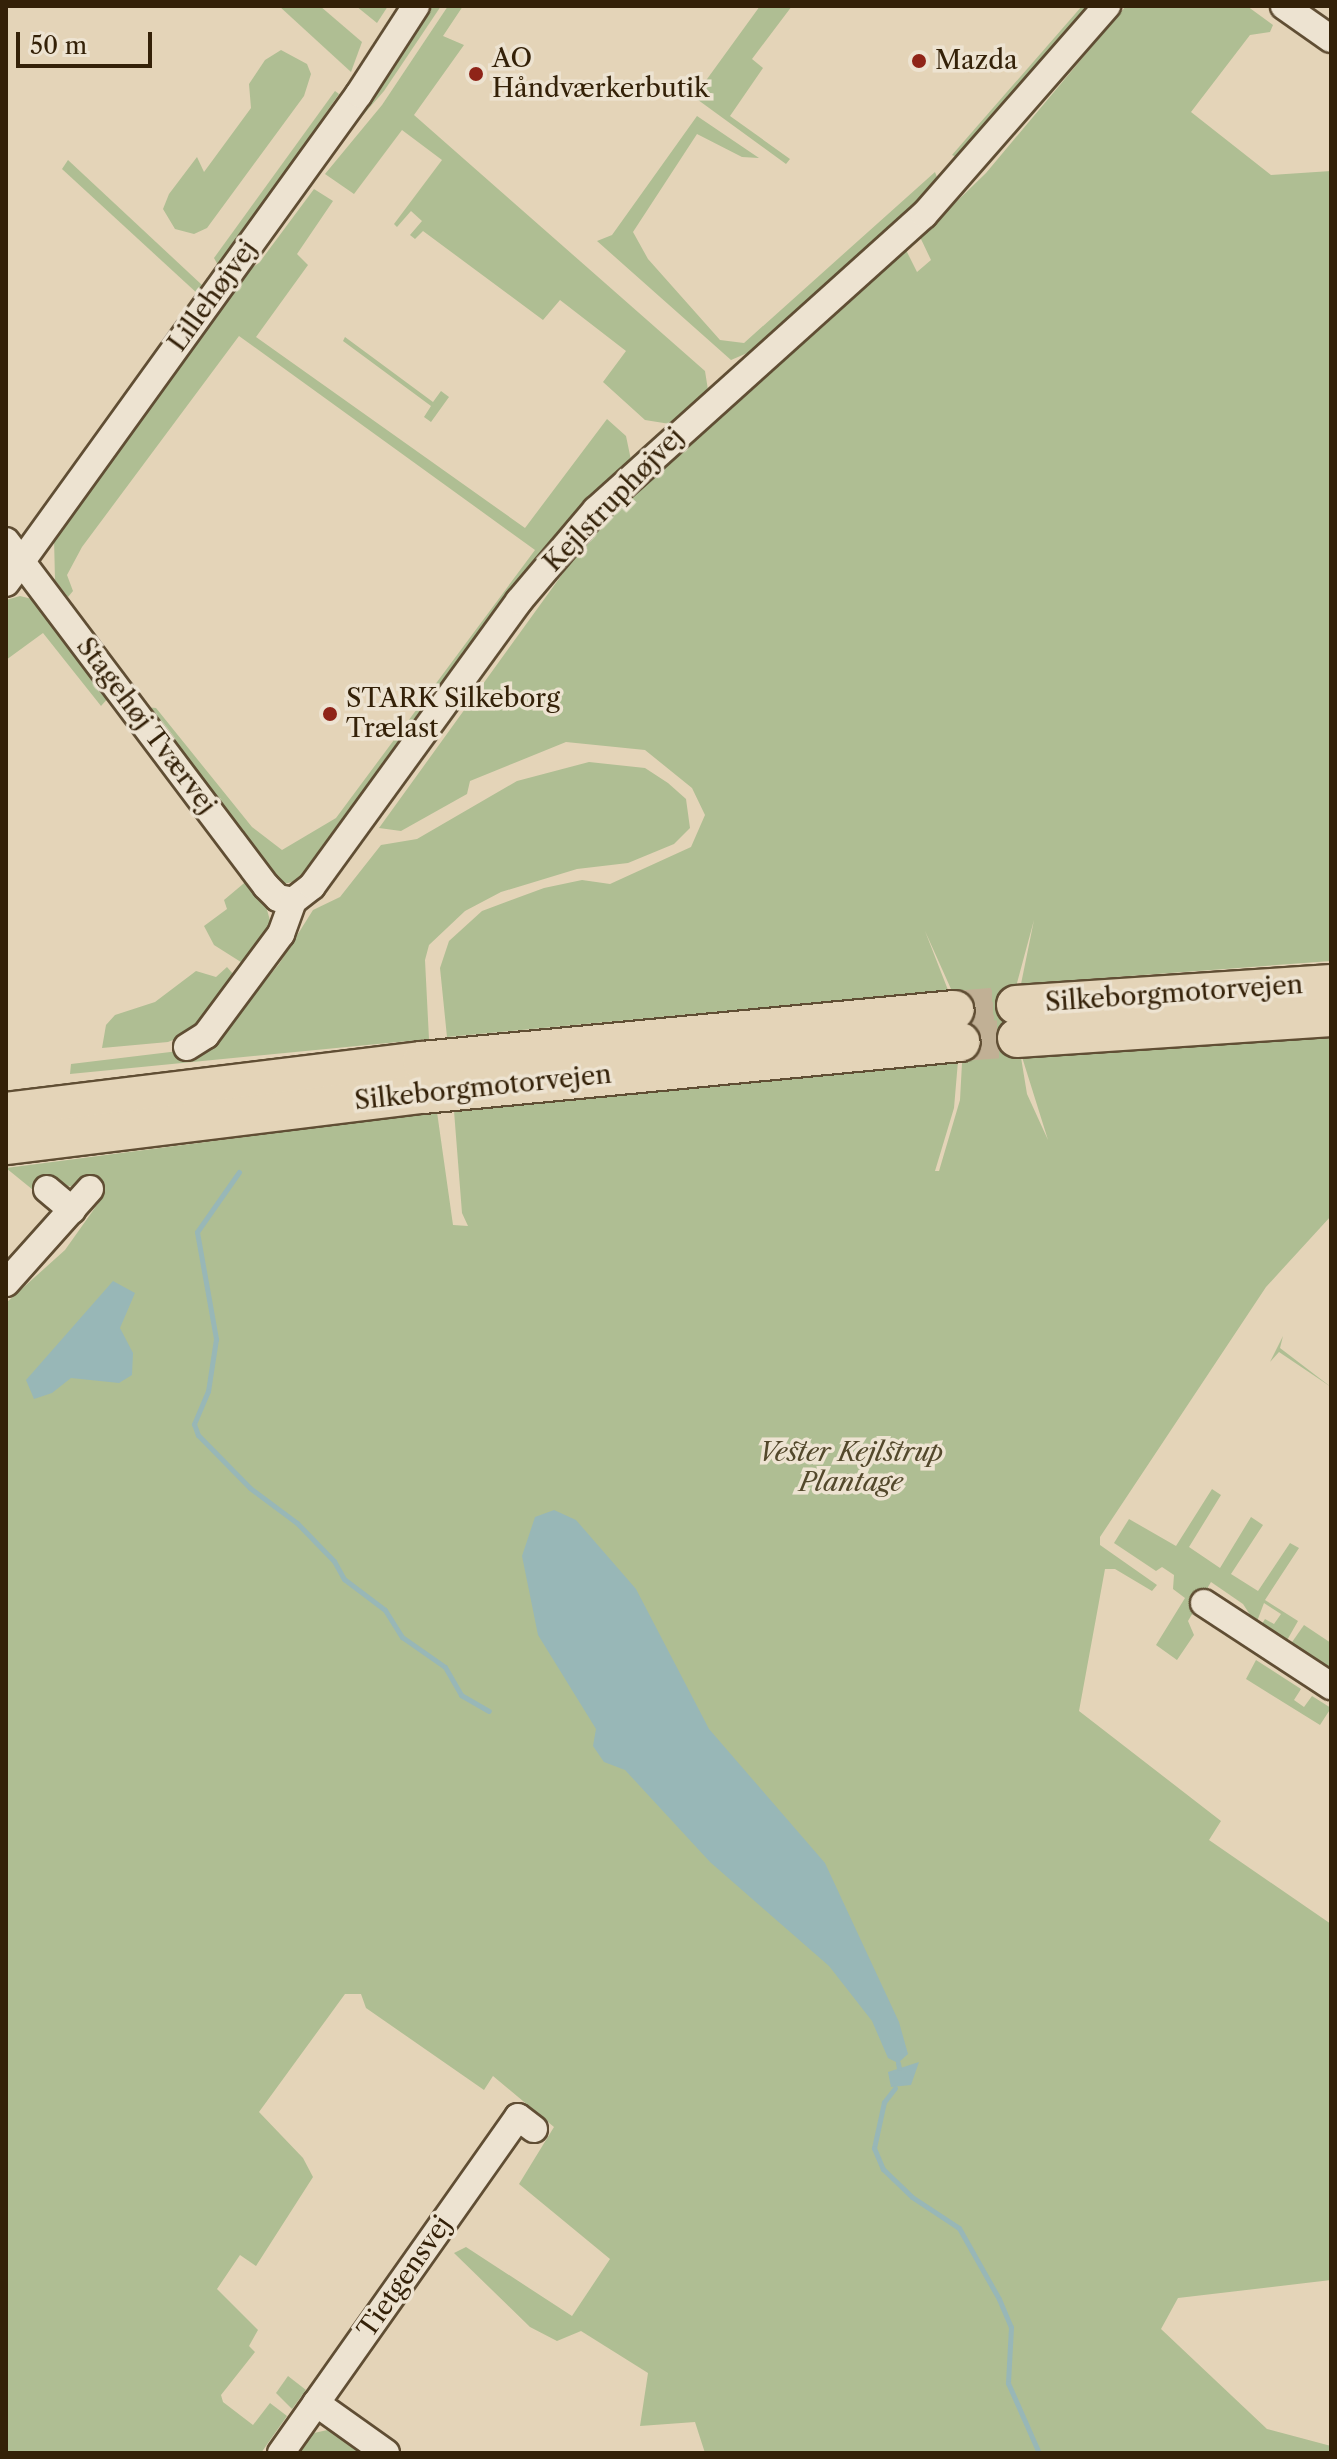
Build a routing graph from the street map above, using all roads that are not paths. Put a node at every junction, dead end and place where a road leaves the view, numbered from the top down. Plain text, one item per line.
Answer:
1 (416, 6) edge
2 (1107, 6) edge
3 (1284, 6) edge
4 (1331, 39) edge
5 (14, 551) edge
6 (6, 583) edge
7 (293, 901) junction
8 (1331, 984) edge
9 (1331, 1017) edge
10 (187, 1047) dead end
11 (6, 1112) edge
12 (6, 1145) edge
13 (47, 1189) dead end
14 (90, 1189) dead end
15 (72, 1210) junction
16 (6, 1283) edge
17 (1204, 1603) dead end
18 (1331, 1686) edge
19 (534, 2129) dead end
20 (316, 2403) junction
21 (281, 2453) edge
22 (386, 2453) edge

1 - 5 street, Lillehøjvej
2 - 7 street, Kejlstruphøjvej
3 - 4 street
5 - 6 street, Lillehøjvej
5 - 7 street, Stagehøj Tværvej
7 - 10 street, Kejlstruphøjvej
8 - 9 highway, Silkeborgmotorvejen
11 - 12 highway, Silkeborgmotorvejen
13 - 15 street
14 - 15 street
15 - 16 street
17 - 18 street
19 - 20 street, Tietgensvej
20 - 21 street, Tietgensvej
20 - 22 street

